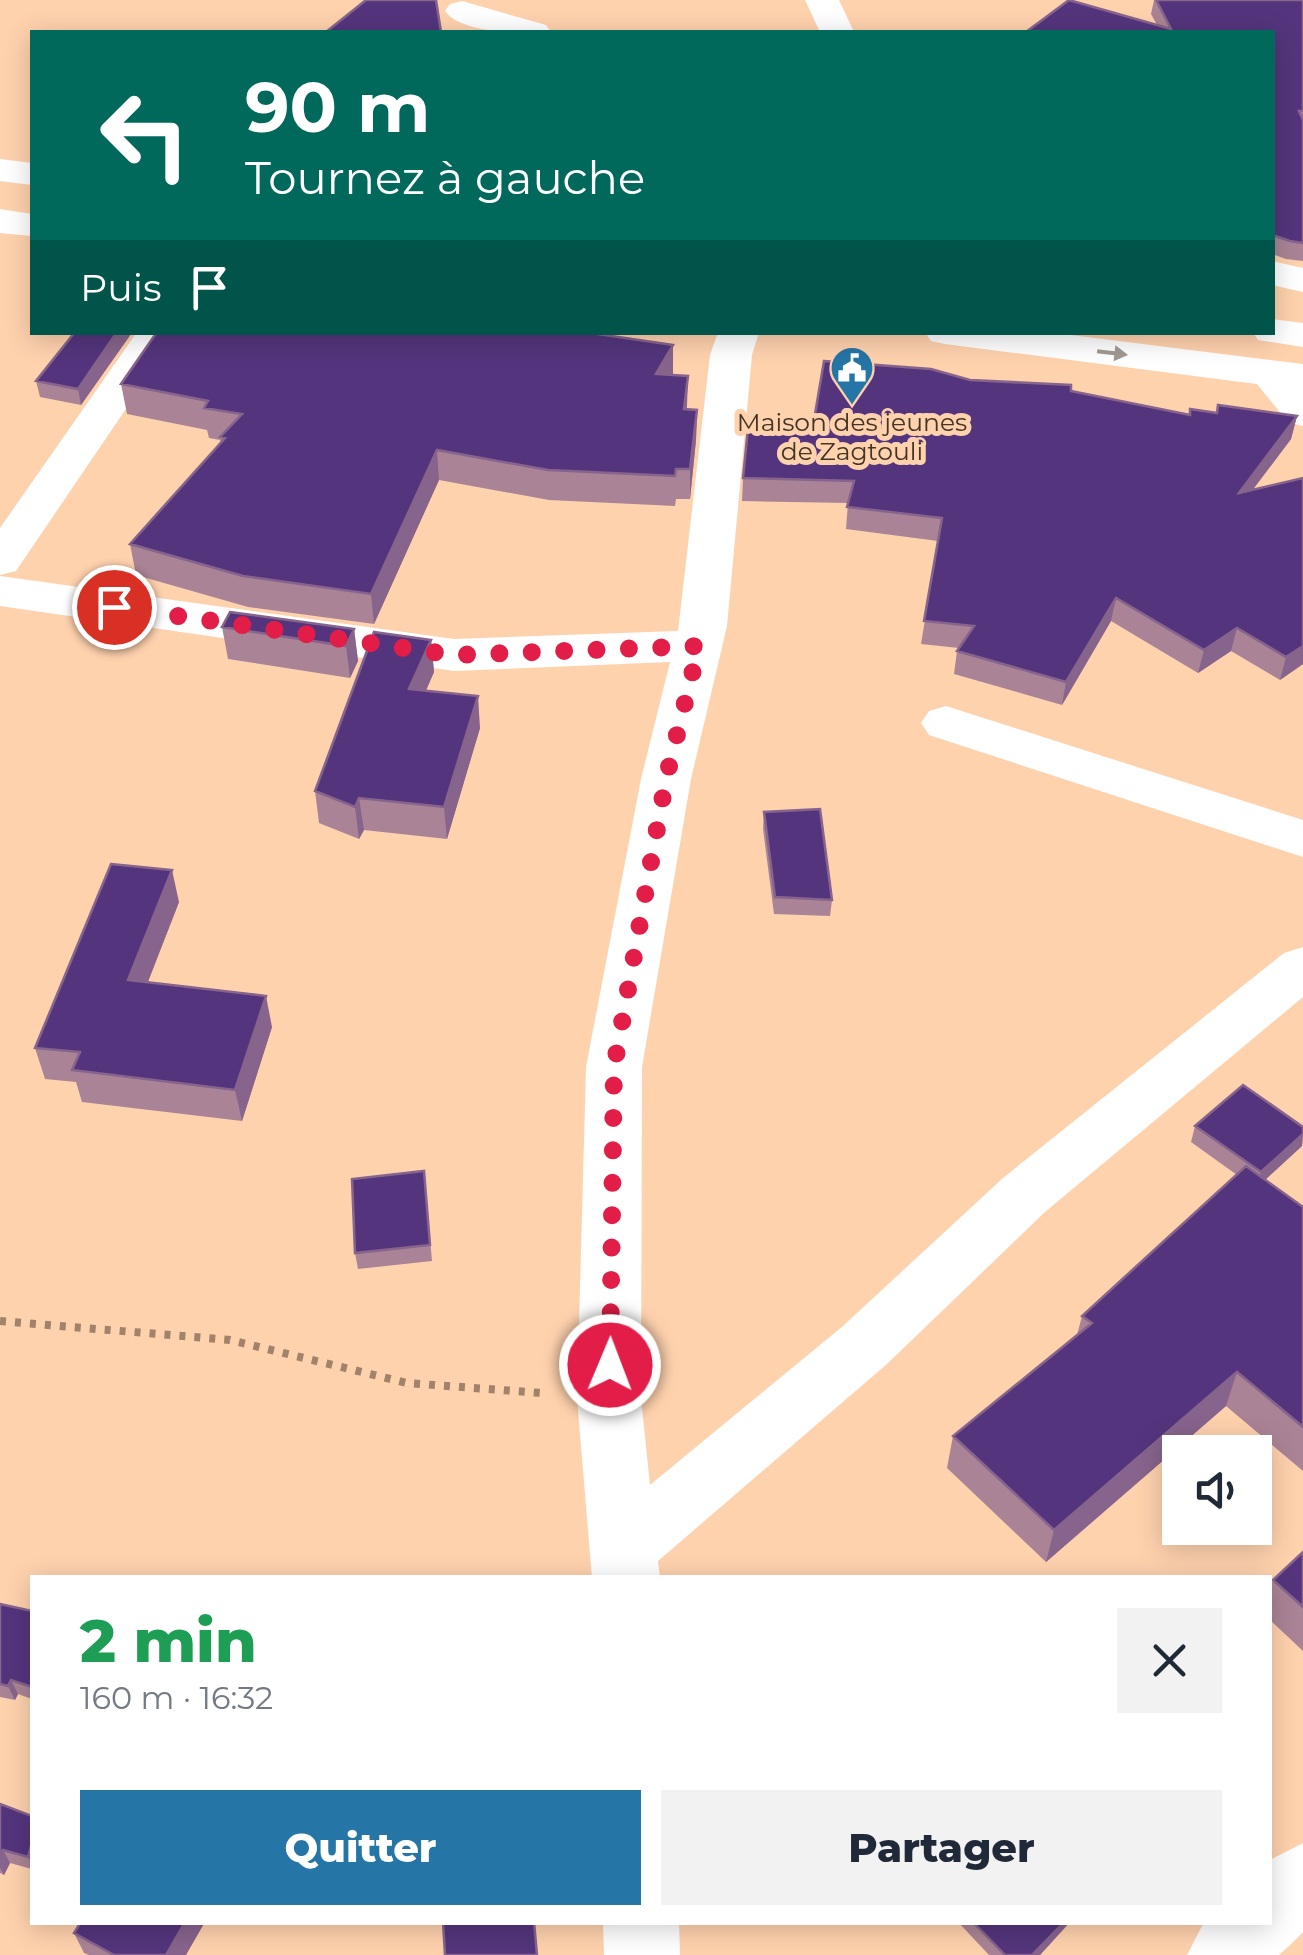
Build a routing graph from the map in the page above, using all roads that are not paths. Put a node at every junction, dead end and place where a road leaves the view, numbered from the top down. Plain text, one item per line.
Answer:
1 (822, 0) edge
2 (464, 11) edge
3 (527, 30) edge
4 (836, 30) edge
5 (0, 170) edge
6 (30, 174) edge
7 (0, 221) edge
8 (30, 225) edge
9 (1275, 275) edge
10 (1303, 280) edge
11 (1275, 331) edge
12 (156, 335) edge
13 (738, 335) edge
14 (970, 335) edge
15 (1303, 335) edge
16 (1286, 375) edge
17 (1303, 413) edge
18 (0, 561) edge
19 (0, 591) edge
20 (699, 646) junction
21 (946, 722) dead end
22 (1303, 840) edge
23 (1303, 967) edge
24 (625, 1562) edge
25 (1303, 1880) edge
26 (1272, 1910) edge
27 (641, 1925) edge
28 (1256, 1925) edge
29 (642, 1955) edge
30 (1225, 1955) edge

1 - 4 main road
2 - 3 main road
5 - 6 main road
7 - 8 main road
9 - 10 main road
11 - 15 main road
12 - 18 main road
13 - 20 main road
14 -> 16 main road
16 - 17 main road
19 - 20 main road
20 - 24 main road
21 - 22 main road
23 - 24 main road
25 - 26 main road
27 - 29 main road
28 - 30 main road

